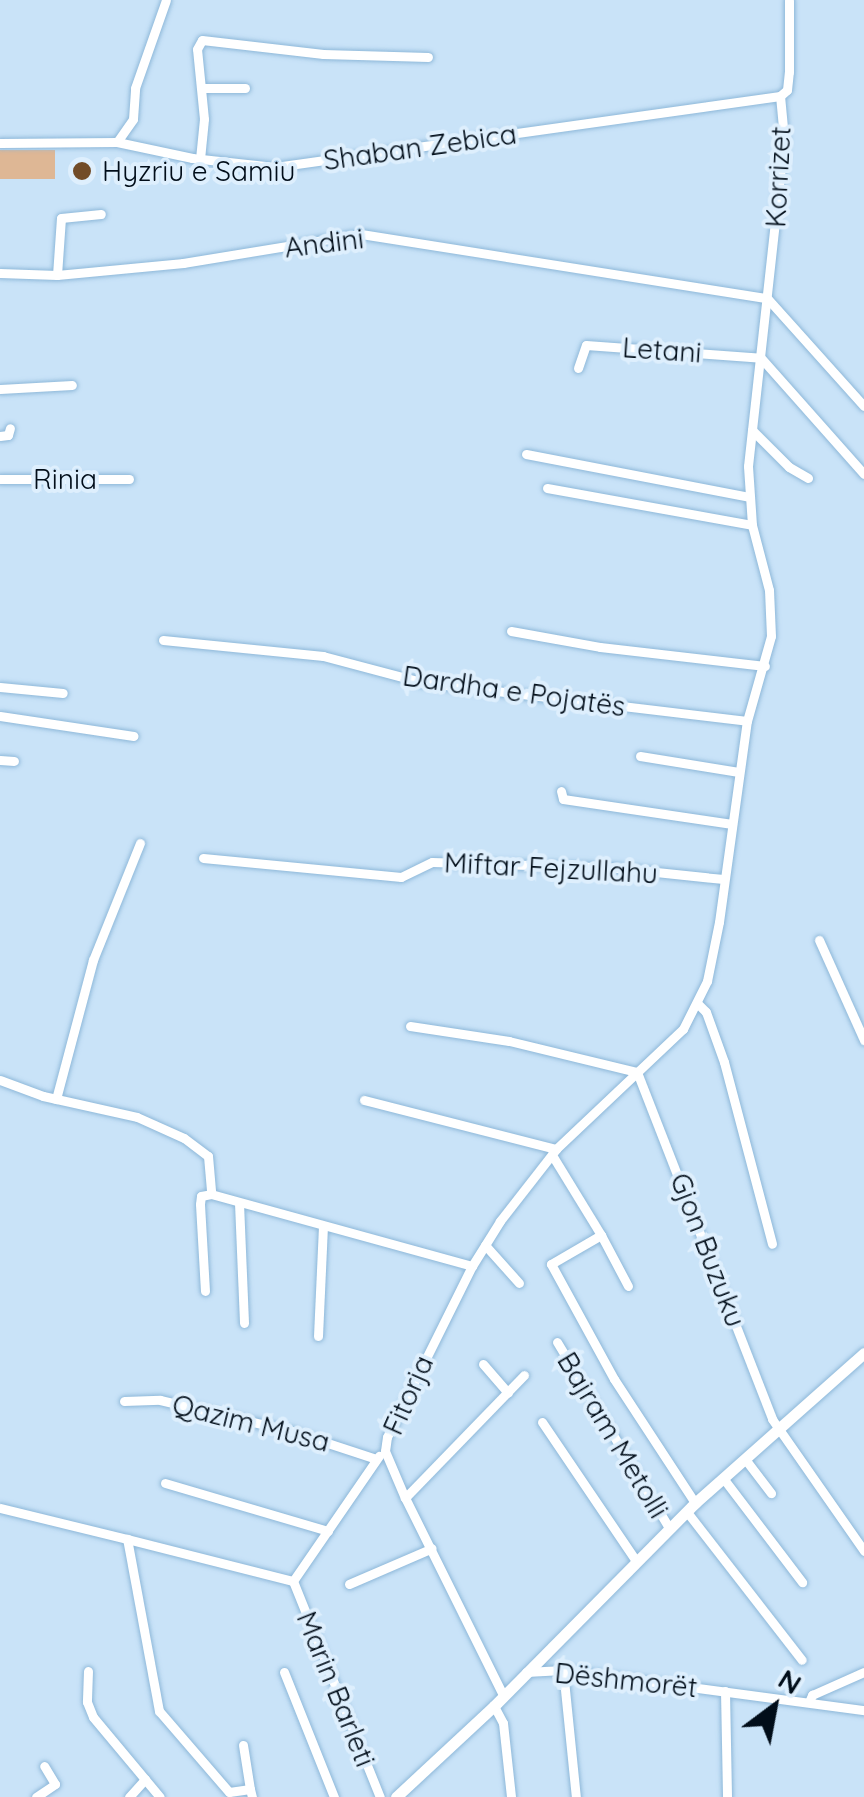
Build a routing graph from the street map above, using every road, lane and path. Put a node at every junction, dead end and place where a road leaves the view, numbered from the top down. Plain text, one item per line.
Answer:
1 (166, 0) edge
2 (789, 0) edge
3 (428, 57) dead end
4 (202, 88) junction
5 (244, 88) dead end
6 (780, 96) junction
7 (117, 142) junction
8 (0, 144) edge
9 (200, 160) junction
10 (100, 214) dead end
11 (0, 273) edge
12 (56, 275) junction
13 (767, 298) junction
14 (761, 358) junction
15 (578, 368) dead end
16 (72, 385) dead end
17 (0, 389) edge
18 (864, 406) edge
19 (10, 428) dead end
20 (752, 430) junction
21 (0, 436) edge
22 (526, 454) dead end
23 (864, 474) edge
24 (808, 478) dead end
25 (0, 479) edge
26 (129, 479) dead end
27 (548, 488) dead end
28 (749, 497) junction
29 (752, 525) junction
30 (511, 631) dead end
31 (163, 640) dead end
32 (765, 666) junction
33 (0, 686) edge
34 (63, 692) dead end
35 (0, 716) edge
36 (747, 721) junction
37 (134, 736) dead end
38 (640, 756) dead end
39 (0, 760) edge
40 (14, 761) dead end
41 (739, 772) junction
42 (561, 791) dead end
43 (732, 824) junction
44 (140, 843) dead end
45 (203, 858) dead end
46 (723, 879) junction
47 (819, 940) dead end
48 (698, 1004) junction
49 (410, 1026) dead end
50 (864, 1040) edge
51 (637, 1072) junction
52 (0, 1080) edge
53 (56, 1099) junction
54 (364, 1100) dead end
55 (554, 1152) junction
56 (211, 1194) junction
57 (239, 1203) junction
58 (322, 1226) junction
59 (601, 1235) junction
60 (772, 1244) dead end
61 (485, 1245) junction
62 (472, 1266) junction
63 (519, 1283) dead end
64 (628, 1286) dead end
65 (205, 1292) dead end
66 (244, 1324) dead end
67 (318, 1336) dead end
68 (556, 1342) dead end
69 (864, 1353) edge
70 (483, 1364) dead end
71 (524, 1376) dead end
72 (508, 1393) junction
73 (124, 1401) dead end
74 (542, 1422) dead end
75 (779, 1428) junction
76 (385, 1451) junction
77 (376, 1459) junction
78 (745, 1459) junction
79 (722, 1478) junction
80 (164, 1483) dead end
81 (771, 1494) dead end
82 (405, 1498) junction
83 (691, 1507) junction
84 (0, 1508) edge
85 (668, 1528) junction
86 (328, 1531) junction
87 (127, 1540) junction
88 (432, 1548) junction
89 (864, 1550) edge
90 (636, 1562) junction
91 (293, 1581) junction
92 (802, 1582) dead end
93 (349, 1584) dead end
94 (802, 1660) dead end
95 (563, 1670) junction
96 (88, 1672) dead end
97 (284, 1672) dead end
98 (526, 1672) junction
99 (864, 1672) edge
100 (725, 1691) junction
101 (503, 1695) junction
102 (809, 1702) junction
103 (494, 1706) junction
104 (864, 1710) edge
105 (243, 1745) dead end
106 (44, 1766) dead end
107 (145, 1779) junction
108 (52, 1793) edge
109 (251, 1793) edge
110 (36, 1797) edge
111 (128, 1797) edge
112 (160, 1797) edge
113 (334, 1797) edge
114 (380, 1797) edge
115 (396, 1797) edge
116 (512, 1797) edge
117 (576, 1797) edge
118 (726, 1797) edge

1 - 7 street
2 - 6 street, Korrizet
3 - 4 street
4 - 5 street
4 - 9 street
6 - 9 street, Shaban Zebica
6 - 13 street, Korrizet
7 - 8 street, Shaban Zebica
7 - 9 street, Shaban Zebica
10 - 12 street
11 - 12 street, Andini
12 - 13 street, Andini
13 - 14 street, Korrizet
13 - 18 street
14 - 15 street, Letani
14 - 20 street, Korrizet
14 - 23 street
16 - 17 street
19 - 21 street, Rinia
20 - 24 street
20 - 28 street, Korrizet
22 - 28 street
25 - 26 street, Rinia
27 - 29 street
28 - 29 street, Korrizet
29 - 32 street, Korrizet
30 - 32 street
31 - 36 street, Dardha e Pojatës
32 - 36 street, Korrizet
33 - 34 street
35 - 37 street
36 - 41 street, Fitorja
38 - 41 street
39 - 40 street
41 - 43 street, Fitorja
42 - 43 street
43 - 46 street, Fitorja
44 - 53 street
45 - 46 street, Miftar Fejzullahu
46 - 48 street, Fitorja
47 - 50 street
48 - 51 street, Fitorja
48 - 60 street
49 - 51 street
51 - 55 street, Fitorja
51 - 75 street, Gjon Buzuku
52 - 53 street
53 - 56 street
54 - 55 street
55 - 59 street
55 - 61 street, Fitorja
56 - 57 street
56 - 65 street
57 - 58 street
57 - 66 street
58 - 62 street
58 - 67 street
59 - 64 street
59 - 83 street
61 - 62 street, Fitorja
61 - 63 street
62 - 76 street, Fitorja
68 - 85 street, Bajram Metolli
69 - 75 main road, Bajram Metolli
70 - 72 street
71 - 72 street
72 - 82 street
73 - 77 street, Qazim Musa
74 - 90 street, Bajram Metolli
75 - 78 main road, Bajram Metolli
75 - 89 street, Gjon Buzuku
76 - 77 street
76 - 82 street, Fitorja
77 - 86 street
78 - 79 main road, Bajram Metolli
78 - 81 street
79 - 83 main road, Bajram Metolli
79 - 92 street
80 - 86 street
82 - 88 street, Fitorja
83 - 85 main road, Bajram Metolli
83 - 94 street, Bajram Metolli
84 - 87 street
85 - 90 main road, Bajram Metolli
86 - 91 street
87 - 91 street
87 - 109 street
88 - 93 street
88 - 101 street, Fitorja
90 - 98 main road, Bajram Metolli
91 - 114 street, Marin Barleti
95 - 98 street, Dëshmorët
95 - 100 street, Dëshmorët
95 - 117 street
96 - 107 street
97 - 113 street
98 - 101 main road, Bajram Metolli
99 - 102 street
100 - 102 street, Dëshmorët
100 - 118 street, Dëshmorët
101 - 103 main road, Bajram Metolli
102 - 104 street, Dëshmorët
103 - 115 main road, Bajram Metolli
103 - 116 street
105 - 109 street
106 - 108 street
107 - 111 street
107 - 112 street
108 - 110 street

